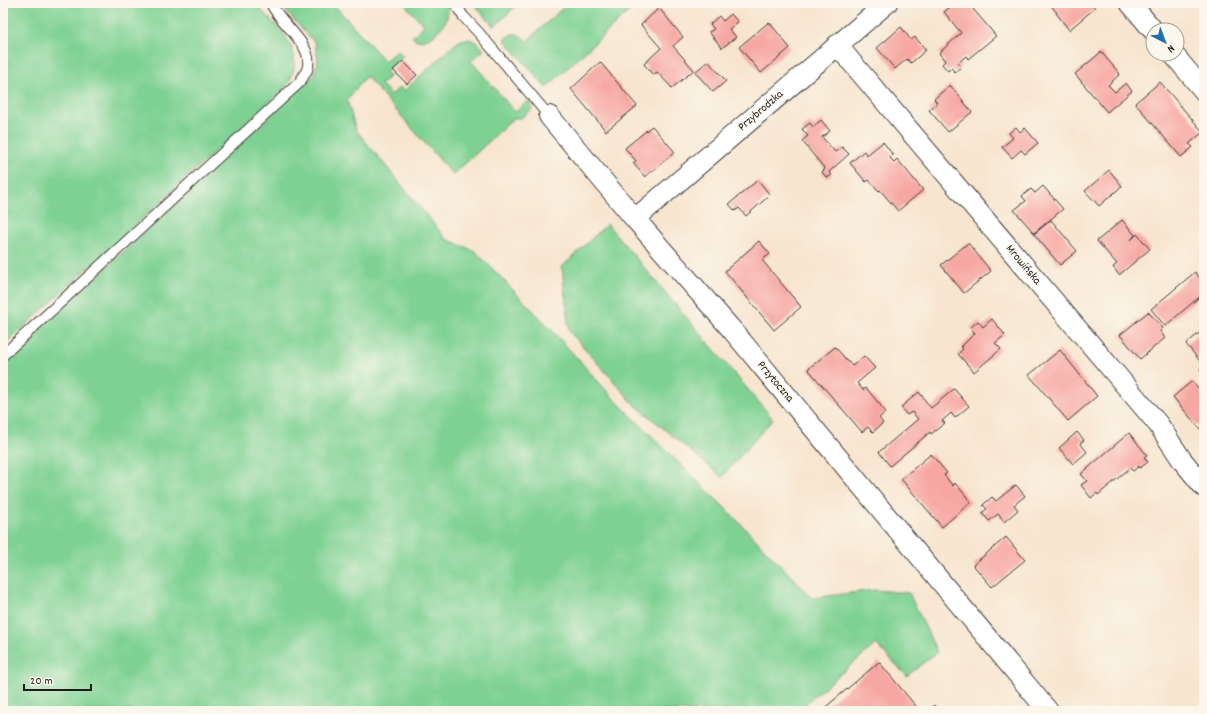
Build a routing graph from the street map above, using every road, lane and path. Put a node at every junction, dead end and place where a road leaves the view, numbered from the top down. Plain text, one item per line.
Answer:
1 (271, 3) edge
2 (455, 3) edge
3 (887, 3) edge
4 (1130, 3) edge
5 (1146, 22) edge
6 (837, 45) junction
7 (1180, 62) edge
8 (1204, 91) edge
9 (548, 116) joint
10 (635, 219) junction
11 (3, 355) edge
12 (1204, 487) edge
13 (1048, 711) edge

1 - 11 lane
2 - 9 lane
3 - 6 street, Przybrodzka
4 - 5 street
6 - 10 street, Przybrodzka
6 - 12 street, Mrowińska
7 - 8 street
9 - 10 street, Przytoczna
10 - 13 street, Przytoczna

